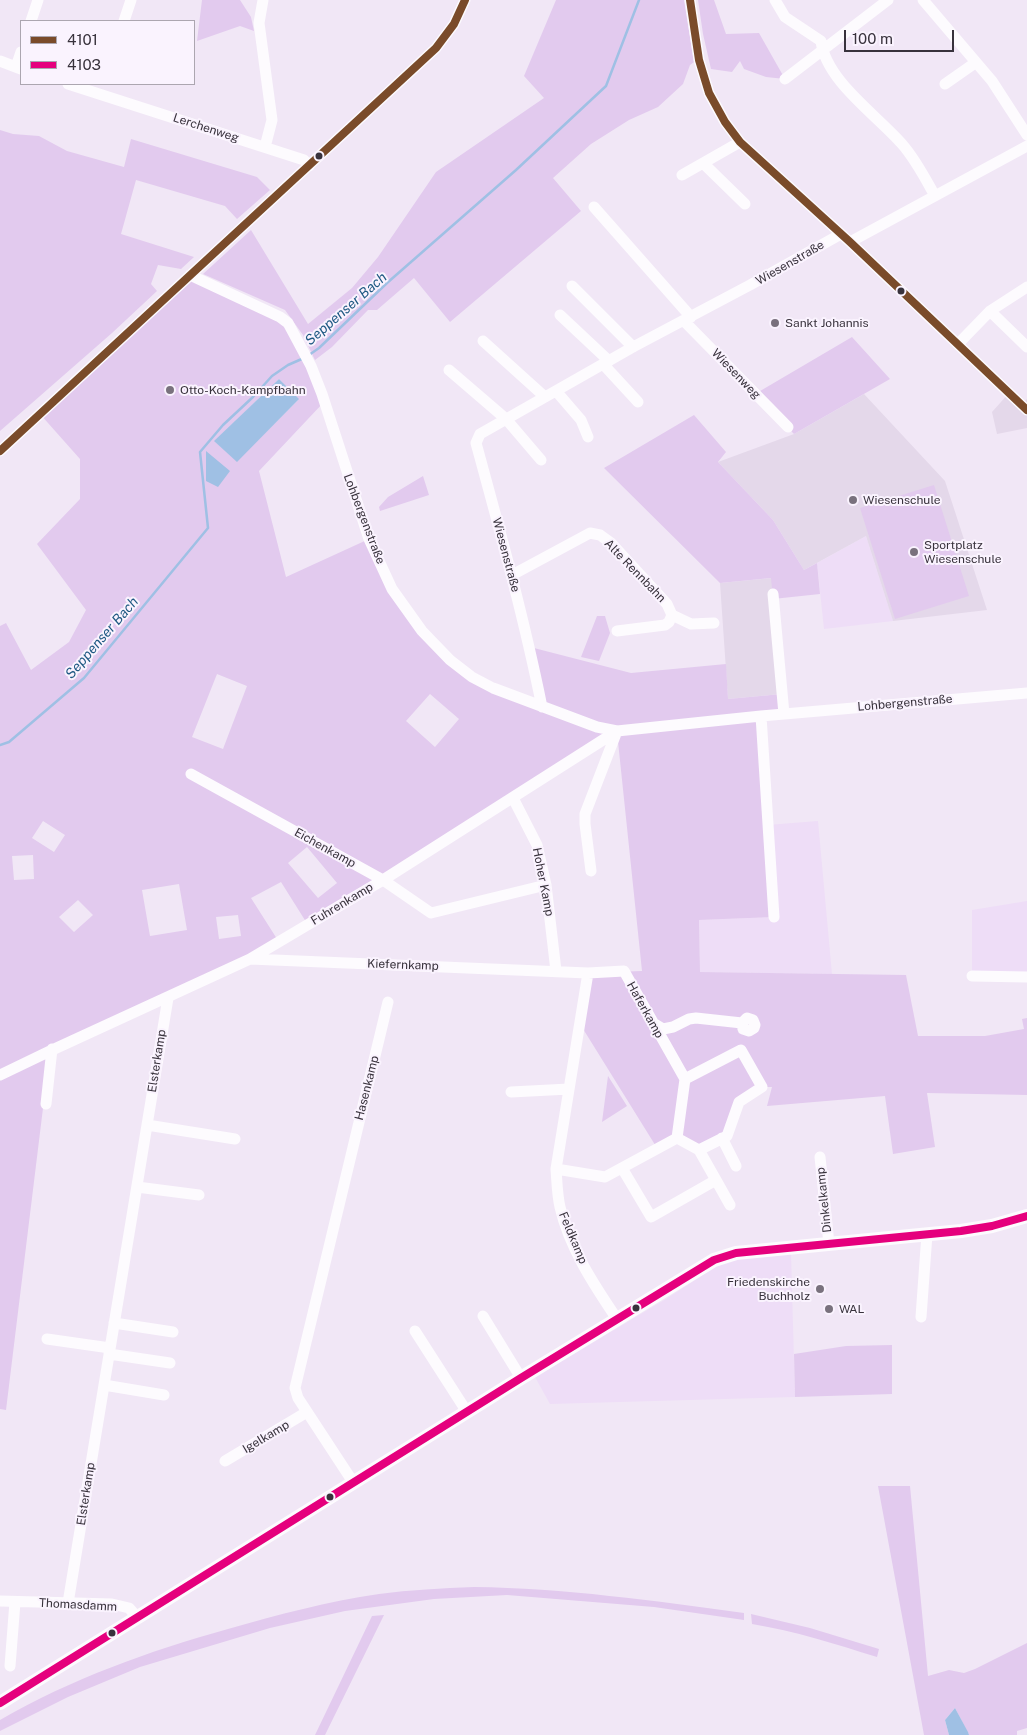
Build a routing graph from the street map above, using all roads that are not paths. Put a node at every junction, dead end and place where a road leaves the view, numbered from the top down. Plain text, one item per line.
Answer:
1 (38, 0) edge
2 (131, 0) edge
3 (262, 0) edge
4 (465, 0) edge
5 (690, 0) edge
6 (774, 0) edge
7 (888, 0) edge
8 (922, 0) edge
9 (31, 20) edge
10 (124, 20) edge
11 (822, 51) junction
12 (0, 61) edge
13 (975, 63) junction
14 (19, 68) edge
15 (785, 79) dead end
16 (945, 84) dead end
17 (75, 85) edge
18 (101, 89) edge
19 (1027, 135) edge
20 (740, 142) junction
21 (1027, 146) edge
22 (266, 147) junction
23 (703, 163) junction
24 (309, 166) junction
25 (682, 175) dead end
26 (936, 196) junction
27 (745, 204) dead end
28 (594, 207) dead end
29 (841, 234) junction
30 (850, 242) junction
31 (190, 275) junction
32 (572, 286) dead end
33 (1027, 287) edge
34 (990, 311) junction
35 (560, 315) dead end
36 (688, 319) junction
37 (484, 340) dead end
38 (958, 344) junction
39 (633, 347) junction
40 (1027, 347) edge
41 (606, 362) junction
42 (449, 370) dead end
43 (556, 391) junction
44 (545, 397) junction
45 (638, 402) dead end
46 (1027, 410) edge
47 (506, 419) junction
48 (788, 428) dead end
49 (588, 437) dead end
50 (0, 451) edge
51 (540, 460) dead end
52 (512, 575) junction
53 (773, 594) dead end
54 (672, 615) junction
55 (714, 623) dead end
56 (617, 631) dead end
57 (1027, 693) edge
58 (542, 707) junction
59 (784, 714) junction
60 (761, 716) junction
61 (617, 732) junction
62 (191, 774) dead end
63 (513, 798) junction
64 (591, 871) dead end
65 (382, 880) junction
66 (546, 884) junction
67 (774, 917) dead end
68 (250, 959) junction
69 (556, 972) junction
70 (588, 973) junction
71 (972, 976) dead end
72 (1027, 977) edge
73 (168, 998) junction
74 (388, 1002) dead end
75 (653, 1023) junction
76 (742, 1023) dead end
77 (52, 1050) junction
78 (0, 1075) edge
79 (685, 1079) junction
80 (569, 1089) junction
81 (511, 1092) dead end
82 (46, 1104) dead end
83 (147, 1125) junction
84 (677, 1138) junction
85 (722, 1138) junction
86 (235, 1139) dead end
87 (699, 1150) junction
88 (820, 1157) dead end
89 (736, 1166) dead end
90 (622, 1168) junction
91 (556, 1169) junction
92 (716, 1180) junction
93 (137, 1187) junction
94 (199, 1195) dead end
95 (730, 1205) dead end
96 (1027, 1216) edge
97 (927, 1234) junction
98 (828, 1244) junction
99 (483, 1316) dead end
100 (921, 1317) dead end
101 (616, 1319) junction
102 (114, 1323) junction
103 (416, 1331) dead end
104 (173, 1332) dead end
105 (47, 1339) dead end
106 (110, 1351) junction
107 (170, 1363) dead end
108 (526, 1374) junction
109 (104, 1385) junction
110 (164, 1396) dead end
111 (307, 1412) junction
112 (467, 1412) junction
113 (225, 1461) dead end
114 (353, 1482) junction
115 (0, 1601) edge
116 (15, 1602) junction
117 (68, 1603) junction
118 (137, 1617) junction
119 (10, 1666) dead end
120 (0, 1703) edge

1 - 9 street
2 - 10 street
3 - 22 street
4 - 24 street
5 - 20 street
6 - 11 street
7 - 11 street
8 - 13 street
11 - 15 street
11 - 26 street
12 - 14 street
13 - 16 street
13 - 19 street
17 - 18 street, Lerchenweg
18 - 22 street, Lerchenweg
20 - 23 street
20 - 29 street
21 - 26 street
22 - 24 street, Lerchenweg
23 - 25 street
23 - 27 street
24 - 31 street
26 - 30 street
28 - 36 street, Wiesenweg
29 - 30 street
29 - 36 street, Wiesenstraße
30 - 38 street
31 - 50 street
31 - 58 street, Lohbergenstraße
32 - 39 street
33 - 34 street
34 - 38 street
34 - 40 street
35 - 41 street
36 - 39 street, Wiesenstraße
36 - 48 street, Wiesenweg
37 - 44 street
38 - 46 street
39 - 41 street, Wiesenstraße
41 - 43 street, Wiesenstraße
41 - 45 street
42 - 47 street
43 - 44 street, Wiesenstraße
43 - 49 street
44 - 47 street, Wiesenstraße
47 - 51 street
47 - 52 street, Wiesenstraße
52 - 54 street, Alte Rennbahn
52 - 58 street, Wiesenstraße
53 - 59 street
54 - 55 street, Alte Rennbahn
54 - 56 street, Alte Rennbahn
57 - 59 street, Lohbergenstraße
58 - 61 street, Lohbergenstraße
59 - 60 street, Lohbergenstraße
60 - 61 street, Lohbergenstraße
60 - 67 street
61 - 63 street, Fuhrenkamp
61 - 64 street
62 - 65 street, Eichenkamp
63 - 65 street, Fuhrenkamp
63 - 66 street, Hoher Kamp
65 - 66 street, Eichenkamp
65 - 68 street, Fuhrenkamp
66 - 69 street, Hoher Kamp
68 - 69 street, Kiefernkamp
68 - 73 street, Fuhrenkamp
69 - 70 street
70 - 75 street, Haferkamp
70 - 80 street, Feldkamp
71 - 72 street
73 - 77 street, Fuhrenkamp
73 - 83 street, Elsterkamp
74 - 111 street, Hasenkamp
75 - 76 street
75 - 79 street, Haferkamp
77 - 78 street, Fuhrenkamp
77 - 82 street
79 - 84 street
79 - 85 street
80 - 81 street
80 - 91 street, Feldkamp
83 - 86 street
83 - 93 street, Elsterkamp
84 - 87 street
84 - 90 street
85 - 87 street
85 - 89 street
87 - 92 street
88 - 98 street, Dinkelkamp
90 - 91 street
90 - 92 street
91 - 101 street, Feldkamp
92 - 95 street
93 - 94 street
93 - 102 street, Elsterkamp
96 - 97 main road
97 - 98 main road
97 - 100 street
98 - 101 main road
99 - 108 street
101 - 108 main road
102 - 104 street
102 - 106 street, Elsterkamp
103 - 112 street
105 - 106 street
106 - 107 street
106 - 109 street, Elsterkamp
108 - 112 main road
109 - 110 street
109 - 117 street, Elsterkamp
111 - 113 street, Igelkamp
111 - 114 street, Hasenkamp
112 - 114 main road
114 - 118 main road
115 - 116 street, Thomasdamm
116 - 117 street, Thomasdamm
116 - 119 street
117 - 118 street, Thomasdamm
118 - 120 main road

